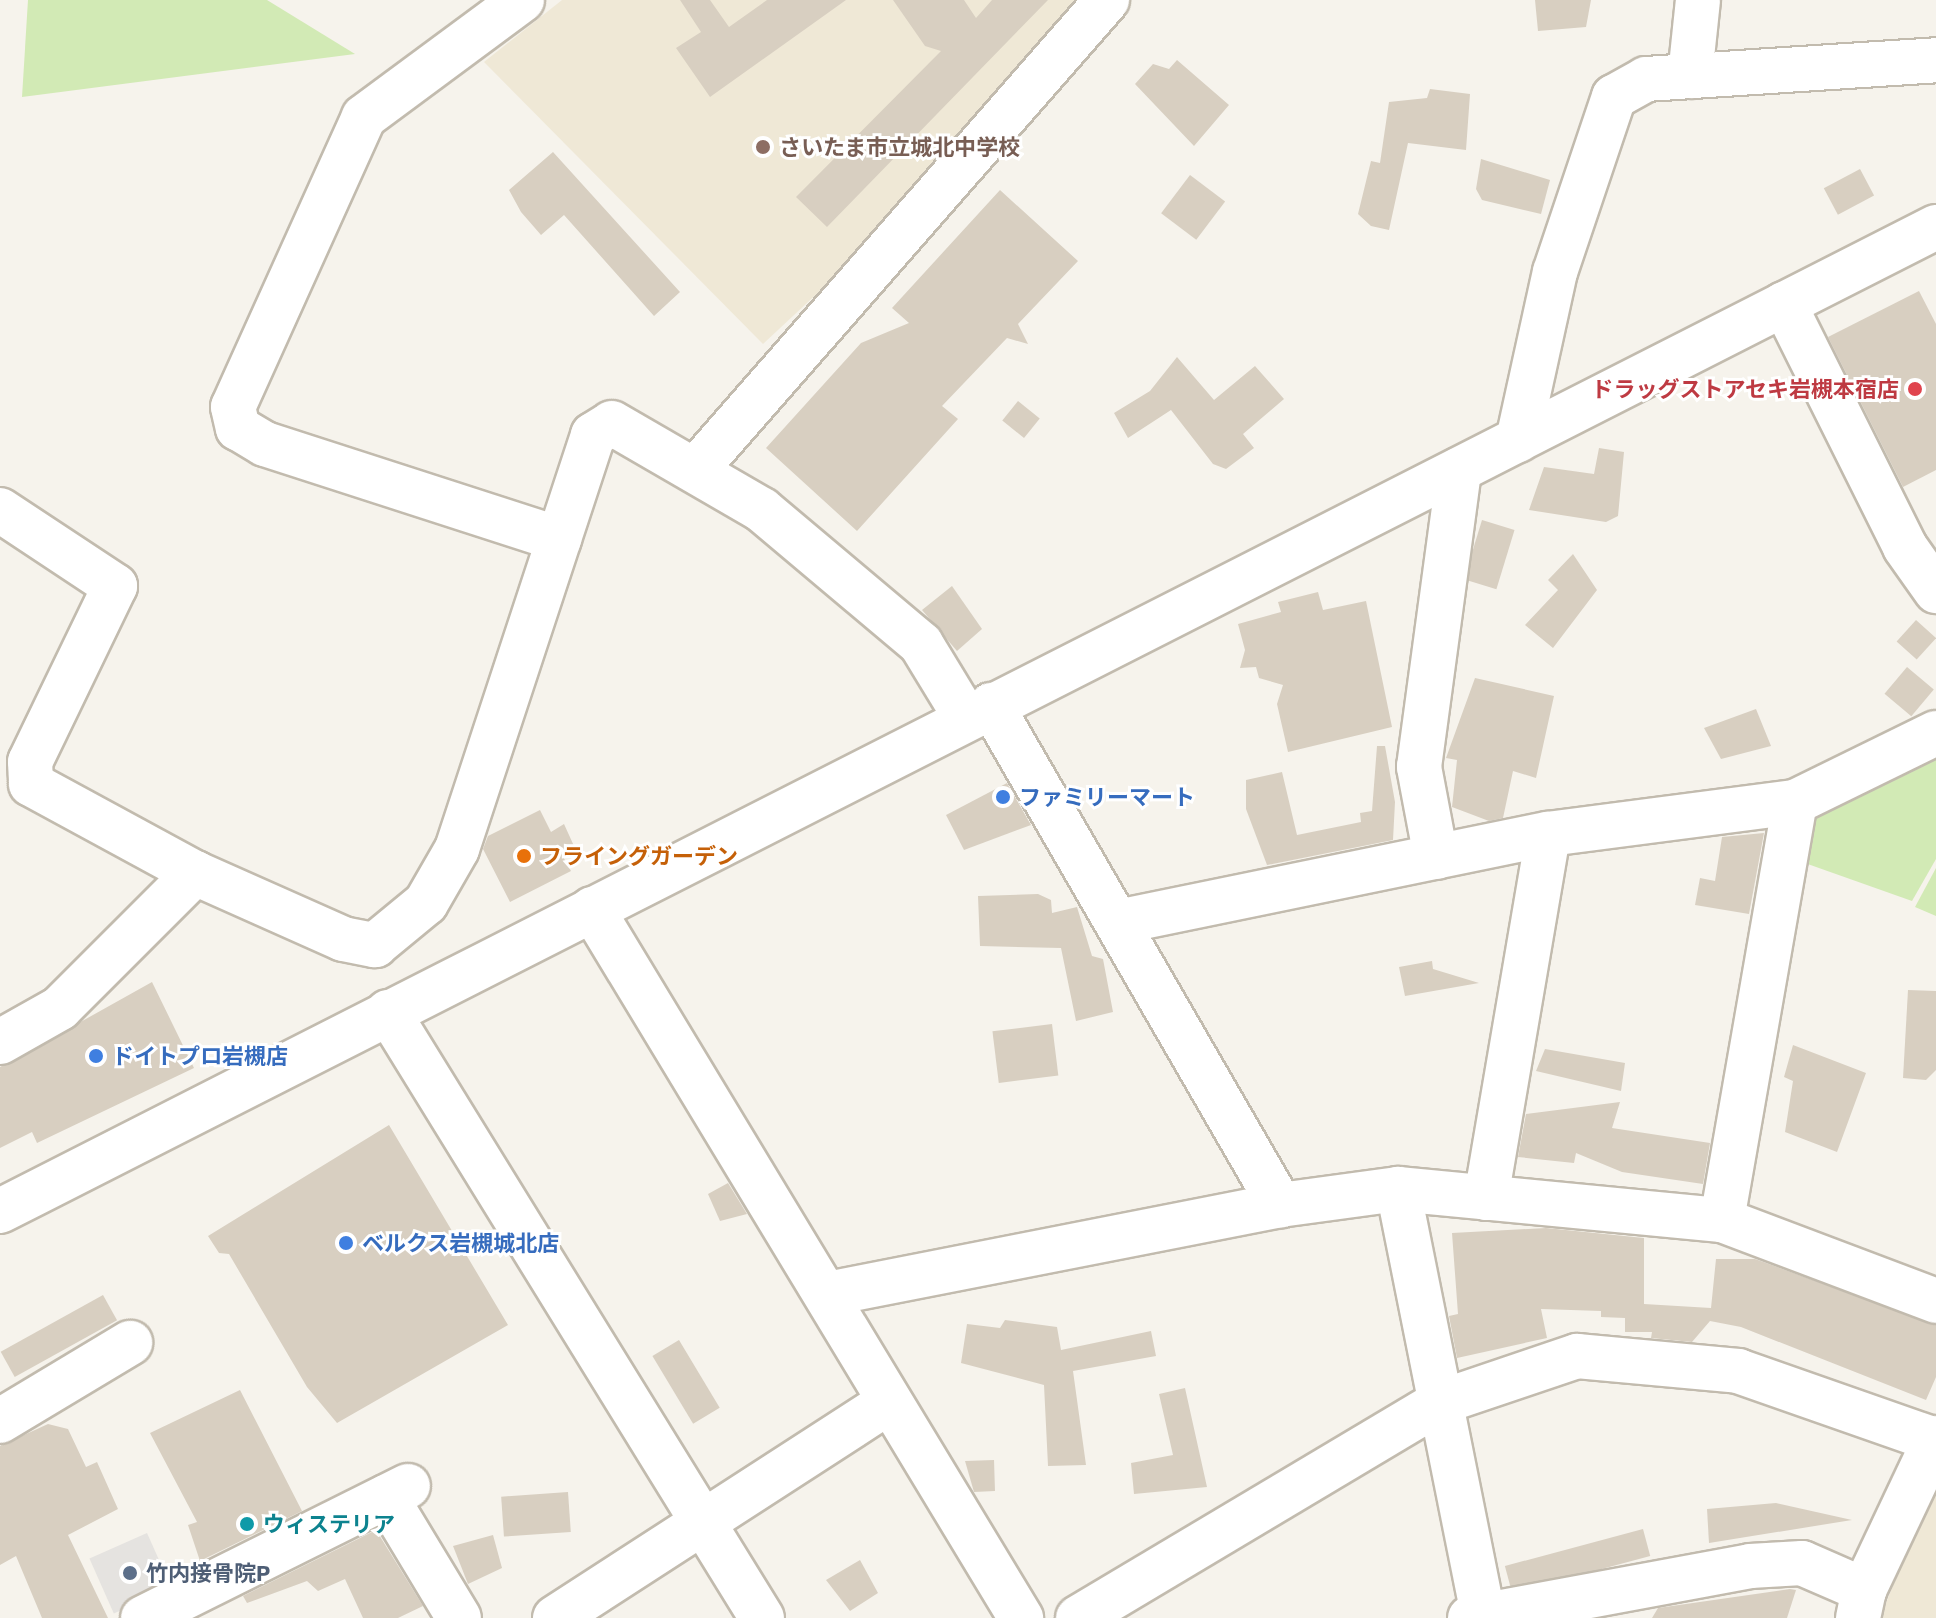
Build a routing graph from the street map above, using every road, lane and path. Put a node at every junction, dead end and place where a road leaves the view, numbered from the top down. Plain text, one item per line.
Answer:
1 (522, 0) edge
2 (1107, 0) edge
3 (1698, 0) edge
4 (1936, 60) edge
5 (1690, 76) junction
6 (1936, 227) edge
7 (1784, 304) junction
8 (1518, 440) junction
9 (698, 467) junction
10 (1459, 470) junction
11 (0, 510) edge
12 (559, 539) junction
13 (1921, 539) edge
14 (1936, 591) edge
15 (979, 712) junction
16 (1936, 733) edge
17 (1795, 802) junction
18 (1548, 834) junction
19 (1436, 857) junction
20 (195, 873) junction
21 (592, 909) junction
22 (1123, 921) junction
23 (375, 945) junction
24 (400, 1006) junction
25 (0, 1042) edge
26 (1398, 1189) junction
27 (1486, 1198) junction
28 (1280, 1205) junction
29 (0, 1211) edge
30 (1722, 1220) junction
31 (827, 1294) junction
32 (1936, 1301) edge
33 (130, 1343) dead end
34 (1441, 1402) junction
35 (887, 1403) junction
36 (0, 1421) edge
37 (1936, 1439) edge
38 (701, 1518) junction
39 (1861, 1604) edge
40 (1476, 1615) edge
41 (143, 1618) edge
42 (459, 1618) edge
43 (555, 1618) edge
44 (762, 1618) edge
45 (1021, 1618) edge
46 (1078, 1618) edge

1 - 12 street
2 - 9 street
3 - 5 street
4 - 5 street
5 - 8 street
6 - 7 street
7 - 8 street
7 - 13 street
8 - 10 street
9 - 12 street
9 - 15 street
10 - 15 street
10 - 19 street
11 - 20 street
12 - 23 street
13 - 14 street
15 - 21 street
15 - 22 street
16 - 17 street
17 - 18 street
17 - 30 street
18 - 19 street
18 - 27 street
19 - 22 street
20 - 23 street
20 - 25 street
21 - 24 street
21 - 31 street
22 - 28 street
23 - 24 street
24 - 29 street
24 - 38 street
26 - 27 street
26 - 28 street
26 - 34 street
27 - 30 street
28 - 31 street
30 - 32 street
31 - 35 street
33 - 36 street
34 - 37 street
34 - 40 street
34 - 46 street
35 - 38 street
35 - 45 street
37 - 39 street
38 - 43 street
38 - 44 street
39 - 40 street
41 - 42 street

